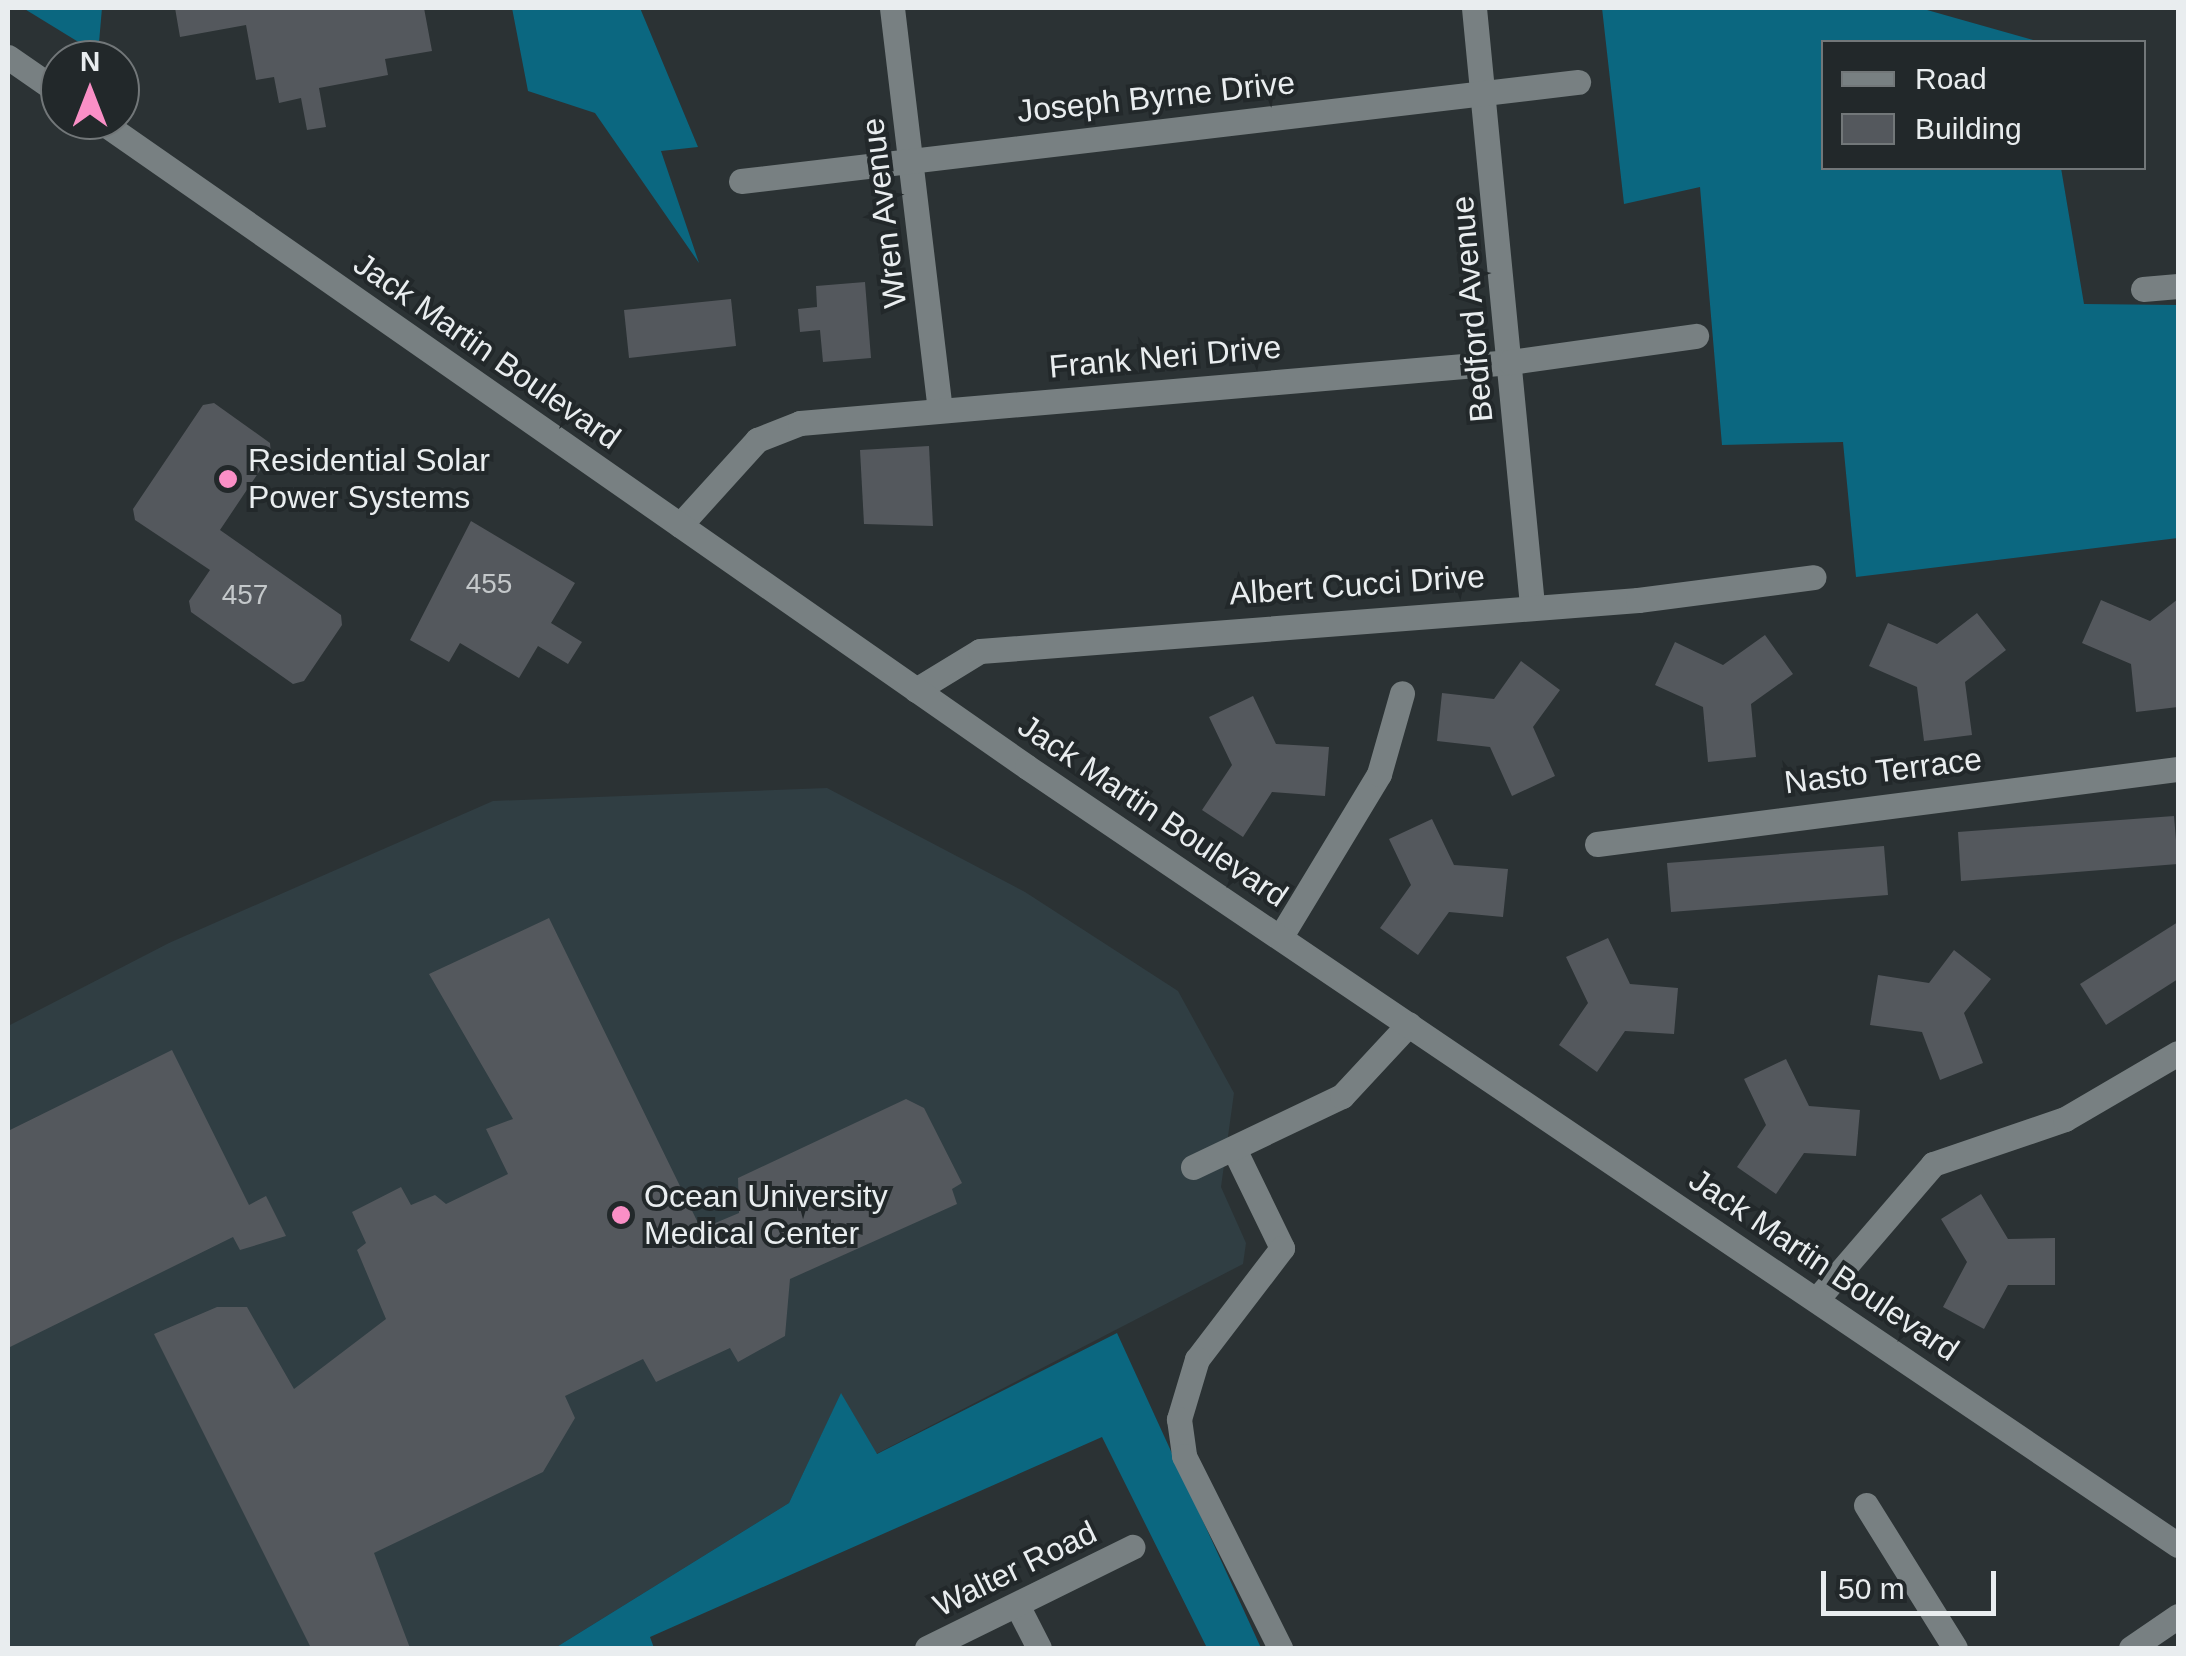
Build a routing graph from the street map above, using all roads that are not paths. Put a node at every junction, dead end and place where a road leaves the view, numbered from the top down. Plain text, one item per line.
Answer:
1 (892, 8) edge
2 (1474, 8) edge
3 (8, 56) edge
4 (40, 79) edge
5 (1578, 82) dead end
6 (1484, 96) junction
7 (127, 140) edge
8 (910, 158) junction
9 (740, 180) dead end
10 (2178, 286) edge
11 (2143, 289) dead end
12 (1696, 336) dead end
13 (1510, 362) junction
14 (940, 410) junction
15 (680, 526) junction
16 (1814, 577) dead end
17 (1532, 605) junction
18 (916, 690) junction
19 (1402, 693) dead end
20 (2178, 769) edge
21 (1597, 844) dead end
22 (1282, 936) junction
23 (1409, 1024) junction
24 (2178, 1053) edge
25 (1234, 1149) junction
26 (1193, 1167) dead end
27 (1817, 1299) junction
28 (1866, 1505) dead end
29 (2178, 1545) edge
30 (1132, 1548) dead end
31 (1017, 1604) junction
32 (2178, 1616) edge
33 (927, 1648) edge
34 (1039, 1648) edge
35 (1280, 1648) edge
36 (1955, 1648) edge
37 (2131, 1648) edge

1 - 8 street, Wren Avenue
2 - 6 street, Bedford Avenue
3 - 4 street
5 - 6 street, Joseph Byrne Drive
6 - 8 street, Joseph Byrne Drive
6 - 13 street, Bedford Avenue
7 - 15 street, Jack Martin Boulevard
8 - 9 street, Joseph Byrne Drive
8 - 14 street, Wren Avenue
10 - 11 street
12 - 13 street, Frank Neri Drive
13 - 14 street, Frank Neri Drive
13 - 17 street, Bedford Avenue
14 - 15 street, Frank Neri Drive
15 - 18 street, Jack Martin Boulevard
16 - 17 street, Albert Cucci Drive
17 - 18 street, Albert Cucci Drive
18 - 22 street, Jack Martin Boulevard
19 - 22 street
20 - 21 street, Nasto Terrace
22 - 23 street, Jack Martin Boulevard
23 - 25 street
23 - 27 street, Jack Martin Boulevard
24 - 27 street
25 - 26 street
25 - 35 street
27 - 29 street, Jack Martin Boulevard
28 - 36 street
30 - 31 street, Walter Road
31 - 33 street, Walter Road
31 - 34 street
32 - 37 street

